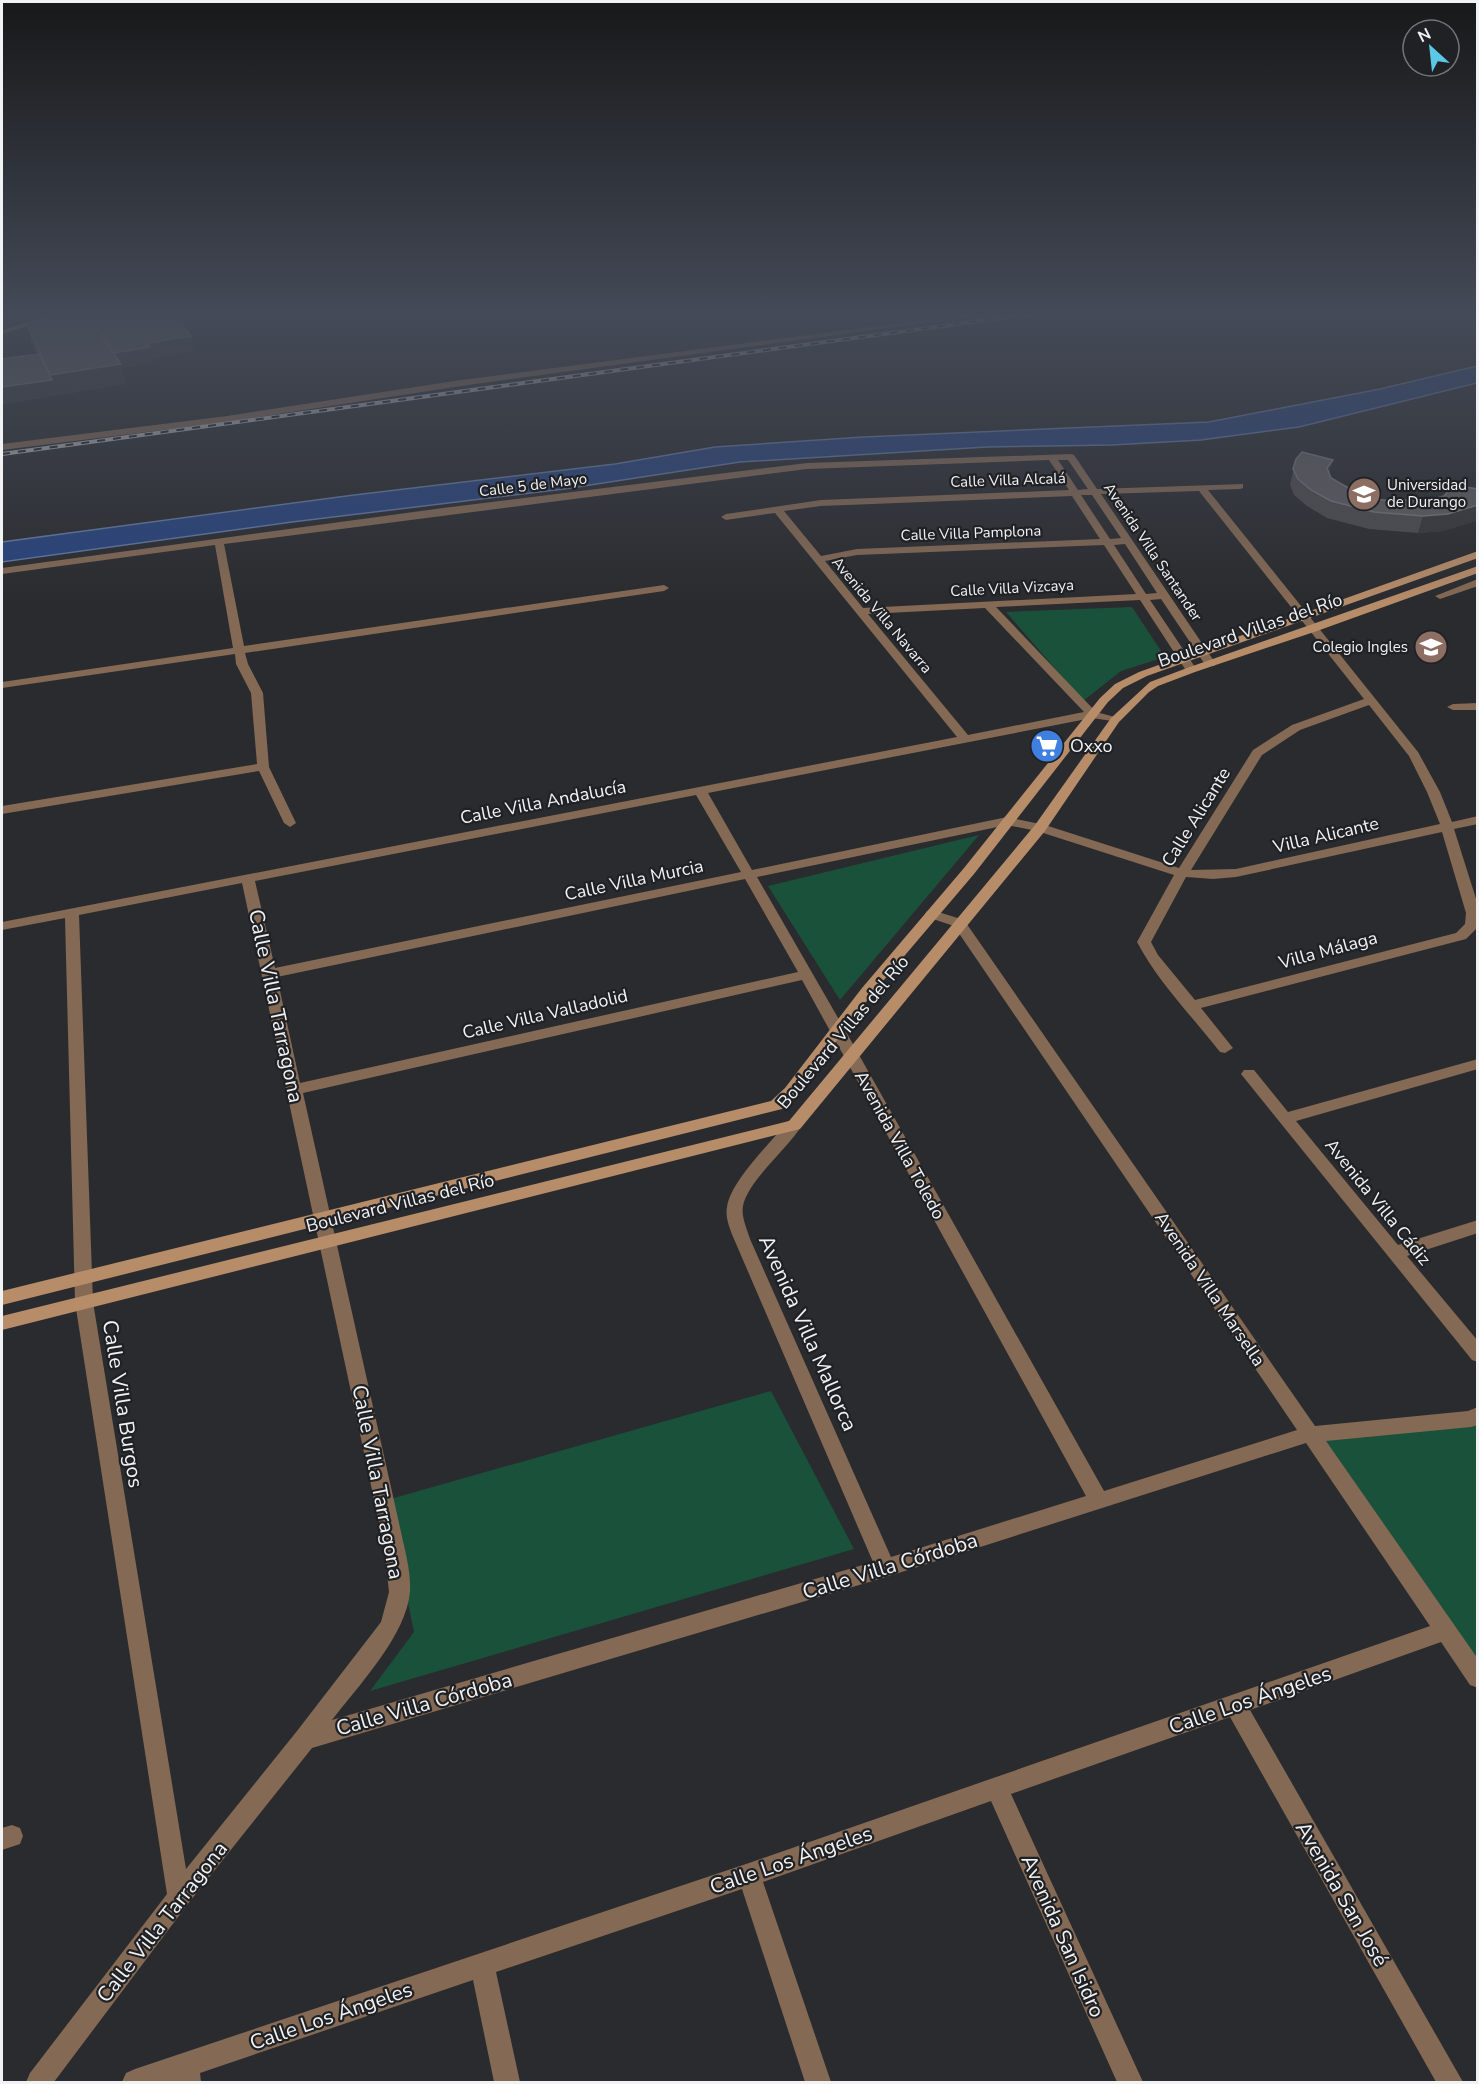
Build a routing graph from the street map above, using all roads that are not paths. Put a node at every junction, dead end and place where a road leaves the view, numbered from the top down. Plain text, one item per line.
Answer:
1 (284, 410) edge
2 (2, 447) edge
3 (1071, 457) joint
4 (1053, 459) junction
5 (1240, 486) dead end
6 (1201, 487) junction
7 (1075, 492) junction
8 (1094, 492) junction
9 (777, 509) junction
10 (726, 517) dead end
11 (219, 542) junction
12 (1128, 542) junction
13 (1107, 543) junction
14 (1478, 554) edge
15 (817, 560) junction
16 (1478, 569) edge
17 (2, 572) edge
18 (1478, 582) edge
19 (664, 588) dead end
20 (1165, 596) junction
21 (1440, 596) dead end
22 (1143, 597) junction
23 (988, 605) junction
24 (860, 611) junction
25 (1303, 616) junction
26 (1313, 629) junction
27 (241, 650) junction
28 (1203, 652) junction
29 (1182, 659) junction
30 (1210, 664) junction
31 (1191, 670) junction
32 (2, 685) edge
33 (1370, 701) junction
34 (1478, 706) edge
35 (1453, 707) dead end
36 (1092, 714) junction
37 (1115, 720) junction
38 (965, 739) junction
39 (263, 767) junction
40 (700, 790) junction
41 (2, 810) edge
42 (1478, 820) edge
43 (1007, 821) junction
44 (290, 823) dead end
45 (1448, 826) junction
46 (1040, 828) junction
47 (1182, 873) junction
48 (749, 874) junction
49 (248, 879) junction
50 (72, 912) junction
51 (932, 914) junction
52 (959, 923) junction
53 (2, 926) edge
54 (269, 974) junction
55 (805, 975) junction
56 (1191, 1006) junction
57 (838, 1030) junction
58 (1226, 1048) dead end
59 (850, 1055) junction
60 (1478, 1064) edge
61 (1249, 1074) dead end
62 (294, 1090) junction
63 (1285, 1118) junction
64 (794, 1125) junction
65 (322, 1218) junction
66 (1478, 1226) edge
67 (327, 1241) junction
68 (1395, 1253) junction
69 (83, 1278) junction
70 (2, 1298) edge
71 (84, 1302) junction
72 (2, 1323) edge
73 (1478, 1355) edge
74 (1478, 1415) edge
75 (1310, 1434) junction
76 (1099, 1501) junction
77 (886, 1568) junction
78 (1445, 1631) junction
79 (1478, 1678) edge
80 (1235, 1705) junction
81 (305, 1738) junction
82 (997, 1789) junction
83 (749, 1875) junction
84 (179, 1897) junction
85 (482, 1965) junction
86 (188, 2074) edge
87 (39, 2082) edge
88 (135, 2082) edge
89 (507, 2082) edge
90 (818, 2082) edge
91 (1130, 2082) edge
92 (1450, 2082) edge

1 - 2 street
3 - 4 street, Calle 5 de Mayo
3 - 8 street, Avenida Villa Santander
4 - 7 street
4 - 11 street, Calle 5 de Mayo
5 - 6 street, Calle Villa Alcalá
6 - 8 street, Calle Villa Alcalá
6 - 25 street
7 - 8 street, Calle Villa Alcalá
7 - 9 street, Calle Villa Alcalá
7 - 13 street
8 - 12 street, Avenida Villa Santander
9 - 10 street, Calle Villa Alcalá
9 - 15 street, Avenida Villa Navarra
11 - 17 street, Calle 5 de Mayo
11 - 27 street
12 - 13 street, Calle Villa Pamplona
12 - 20 street, Avenida Villa Santander
13 - 15 street, Calle Villa Pamplona
13 - 22 street
14 - 25 street, Boulevard Villas del Río
15 - 24 street, Avenida Villa Navarra
16 - 26 street, Boulevard Villas del Río
18 - 21 street
19 - 27 street
20 - 22 street, Calle Villa Vizcaya
20 - 28 street, Avenida Villa Santander
22 - 23 street, Calle Villa Vizcaya
22 - 29 street
23 - 24 street, Calle Villa Vizcaya
23 - 36 street
24 - 38 street, Avenida Villa Navarra
25 - 26 street
25 - 28 street, Boulevard Villas del Río
26 - 30 street, Boulevard Villas del Río
26 - 33 street
27 - 32 street
27 - 39 street
28 - 29 street, Boulevard Villas del Río
28 - 30 street, Avenida Villa Santander
29 - 31 street
29 - 36 street, Boulevard Villas del Río
30 - 31 street, Boulevard Villas del Río
31 - 37 street, Boulevard Villas del Río
33 - 45 street
33 - 47 street, Calle Alicante
34 - 35 street
36 - 37 street
36 - 38 street, Calle Villa Andalucía
36 - 43 street, Boulevard Villas del Río
37 - 46 street, Boulevard Villas del Río
38 - 40 street, Calle Villa Andalucía
39 - 41 street
39 - 44 street
40 - 48 street, Avenida Villa Toledo
40 - 49 street, Calle Villa Andalucía
42 - 45 street, Villa Alicante
43 - 46 street, Villa Alicante
43 - 48 street, Calle Villa Murcia
43 - 51 street, Boulevard Villas del Río
45 - 47 street, Villa Alicante
45 - 56 street, Villa Málaga
46 - 47 street, Villa Alicante
46 - 52 street, Boulevard Villas del Río
47 - 56 street, Calle Alicante
48 - 54 street, Calle Villa Murcia
48 - 55 street, Avenida Villa Toledo
49 - 50 street, Calle Villa Andalucía
49 - 54 street, Calle Villa Tarragona
50 - 53 street, Calle Villa Andalucía
50 - 69 street, Calle Villa Burgos
51 - 52 street
51 - 57 street, Boulevard Villas del Río
52 - 59 street, Boulevard Villas del Río
52 - 75 street, Avenida Villa Marsella
54 - 62 street, Calle Villa Tarragona
55 - 57 street, Avenida Villa Toledo
55 - 62 street, Calle Villa Valladolid
56 - 58 street
57 - 59 street, Avenida Villa Toledo
57 - 65 street, Boulevard Villas del Río
59 - 64 street, Boulevard Villas del Río
59 - 76 street, Avenida Villa Toledo
60 - 63 street
61 - 63 street, Avenida Villa Cádiz
62 - 65 street, Calle Villa Tarragona
63 - 68 street, Avenida Villa Cádiz
64 - 67 street, Boulevard Villas del Río
64 - 77 street, Avenida Villa Mallorca
65 - 67 street, Calle Villa Tarragona
65 - 69 street, Boulevard Villas del Río
66 - 68 street
67 - 71 street, Boulevard Villas del Río
67 - 81 street, Calle Villa Tarragona
68 - 73 street, Avenida Villa Cádiz
69 - 70 street, Boulevard Villas del Río
69 - 71 street, Calle Villa Burgos
71 - 72 street, Boulevard Villas del Río
71 - 84 street, Calle Villa Burgos
74 - 75 street, Calle Villa Córdoba
75 - 76 street, Calle Villa Córdoba
75 - 78 street, Avenida Villa Marsella
76 - 77 street, Calle Villa Córdoba
77 - 81 street, Calle Villa Córdoba
78 - 79 street, Avenida Villa Marsella
78 - 80 street, Calle Los Ángeles
80 - 82 street, Calle Los Ángeles
80 - 92 street, Avenida San José
81 - 84 street, Calle Villa Tarragona
82 - 83 street, Calle Los Ángeles
82 - 91 street, Avenida San Isidro
83 - 85 street, Calle Los Ángeles
83 - 90 street
84 - 87 street, Calle Villa Tarragona
85 - 86 street, Calle Los Ángeles
85 - 89 street
86 - 88 street, Calle Los Ángeles

